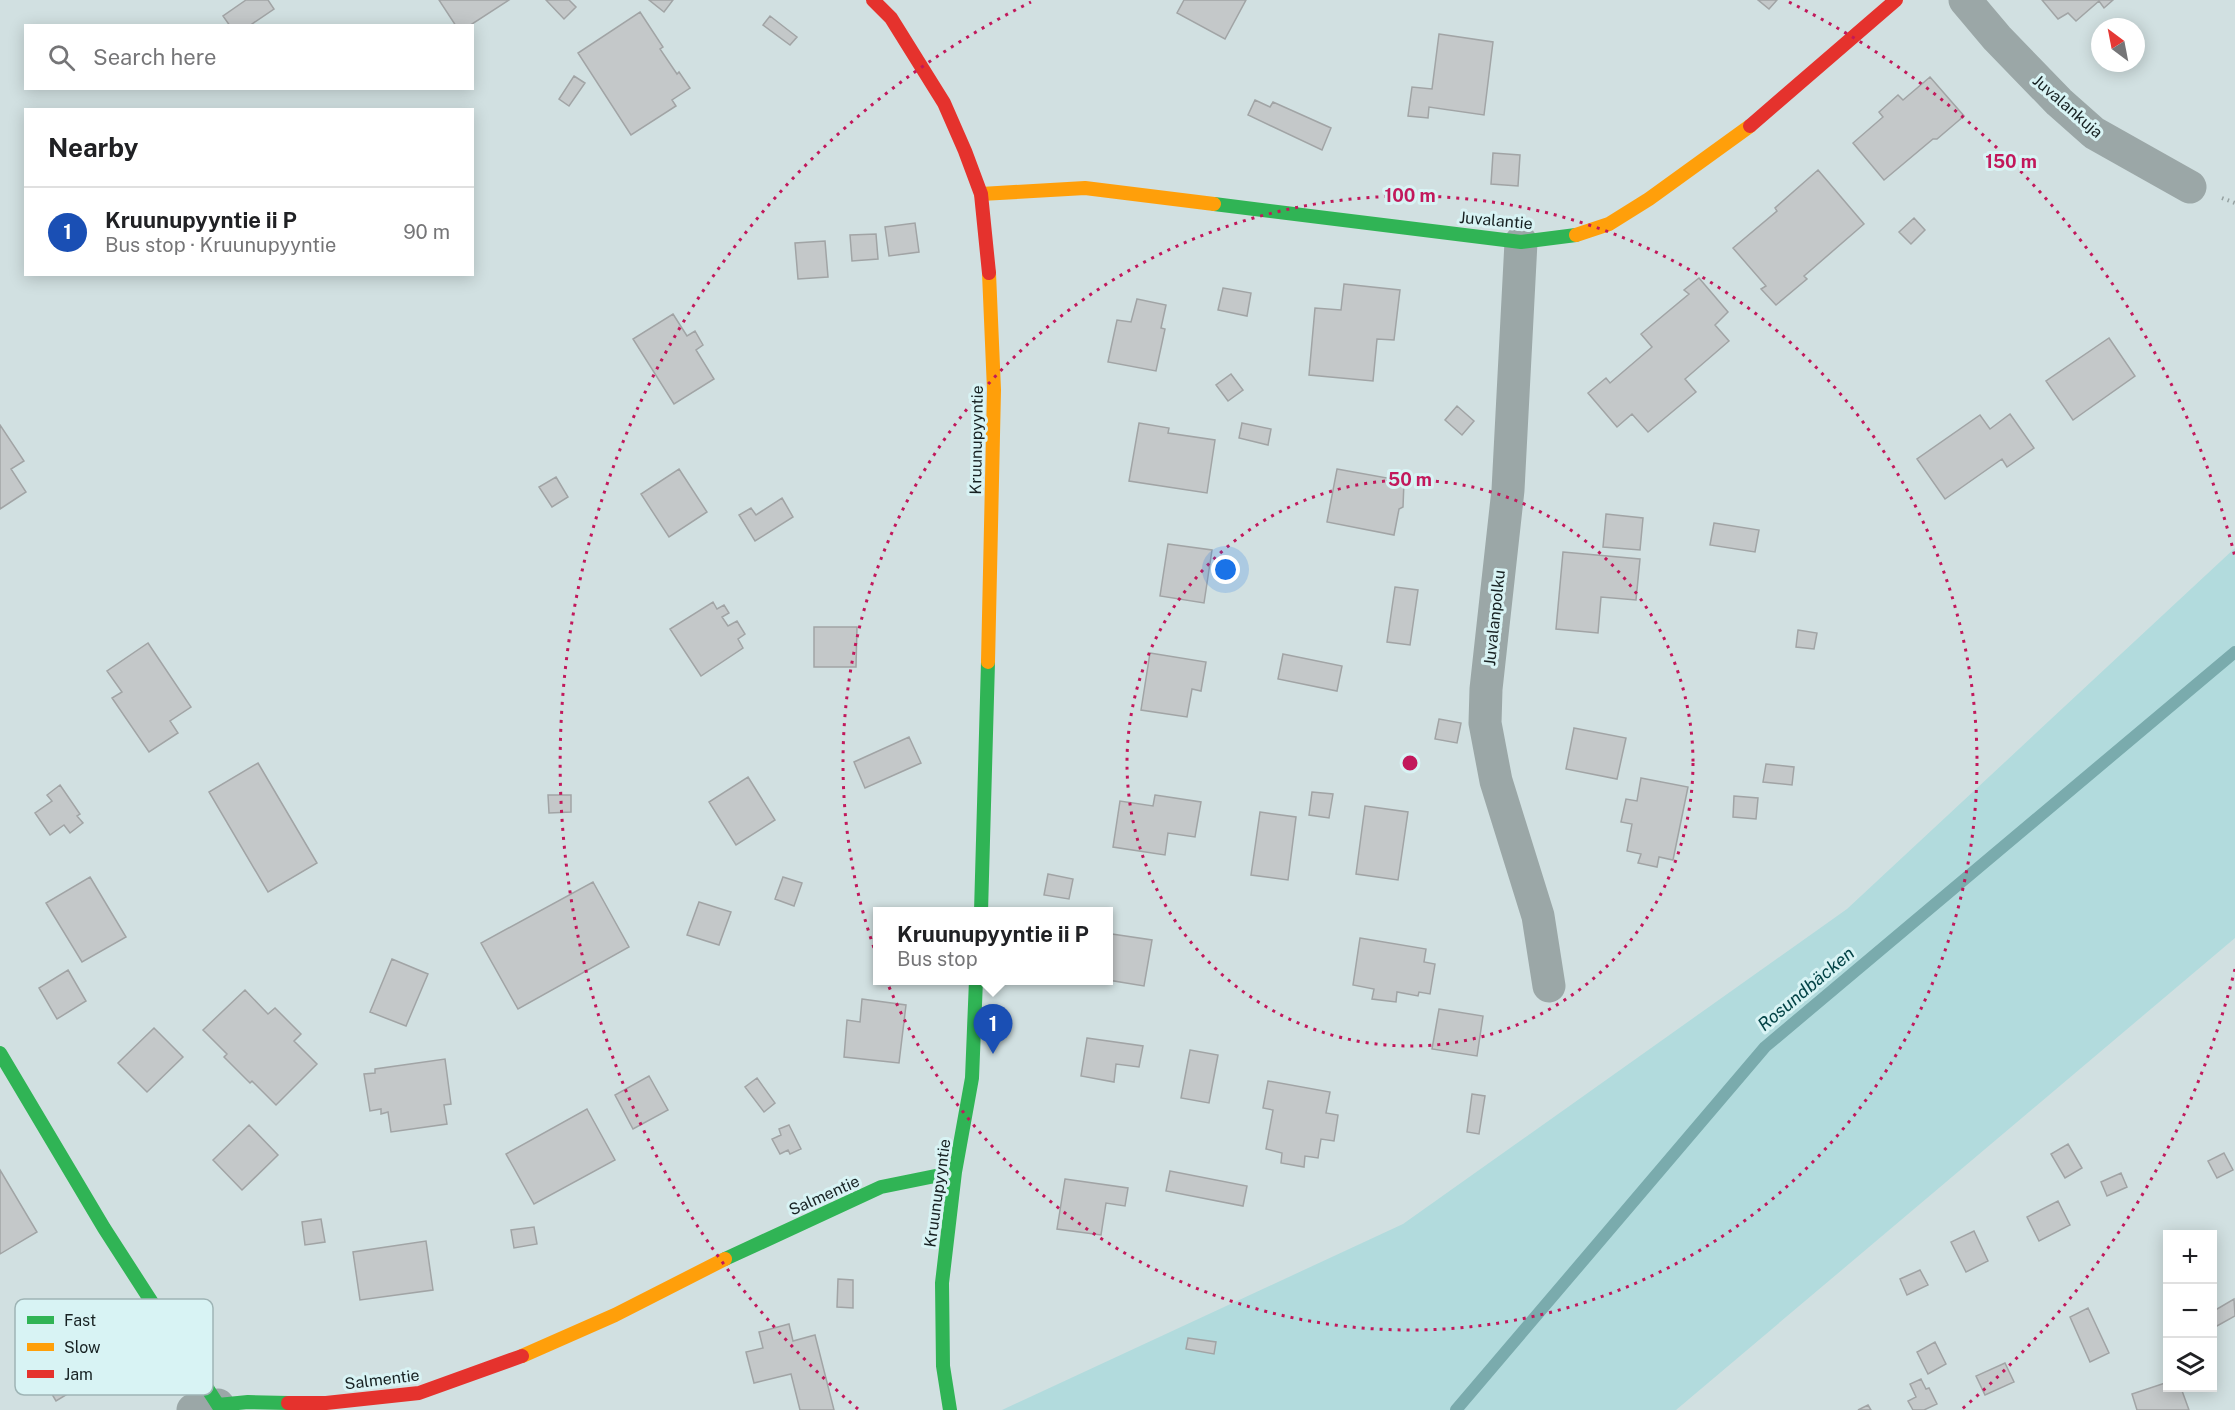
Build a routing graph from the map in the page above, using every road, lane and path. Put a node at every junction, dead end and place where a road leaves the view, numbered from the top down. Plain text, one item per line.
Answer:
1 (873, 0) edge
2 (1896, 0) edge
3 (1965, 0) edge
4 (2190, 187) dead end
5 (981, 194) junction
6 (1521, 242) junction
7 (981, 907) edge
8 (976, 985) edge
9 (1549, 986) dead end
10 (0, 1053) edge
11 (955, 1172) junction
12 (144, 1299) edge
13 (205, 1408) edge
14 (950, 1410) edge

1 - 5 street, Kruunupyyntie
2 - 6 street, Juvalantie
3 - 4 street, Juvalankuja
5 - 6 street, Juvalantie
5 - 7 street, Kruunupyyntie
6 - 9 street, Juvalanpolku
8 - 11 street, Kruunupyyntie
10 - 12 street, Salmentie
11 - 13 street, Salmentie
11 - 14 street, Kruunupyyntie

